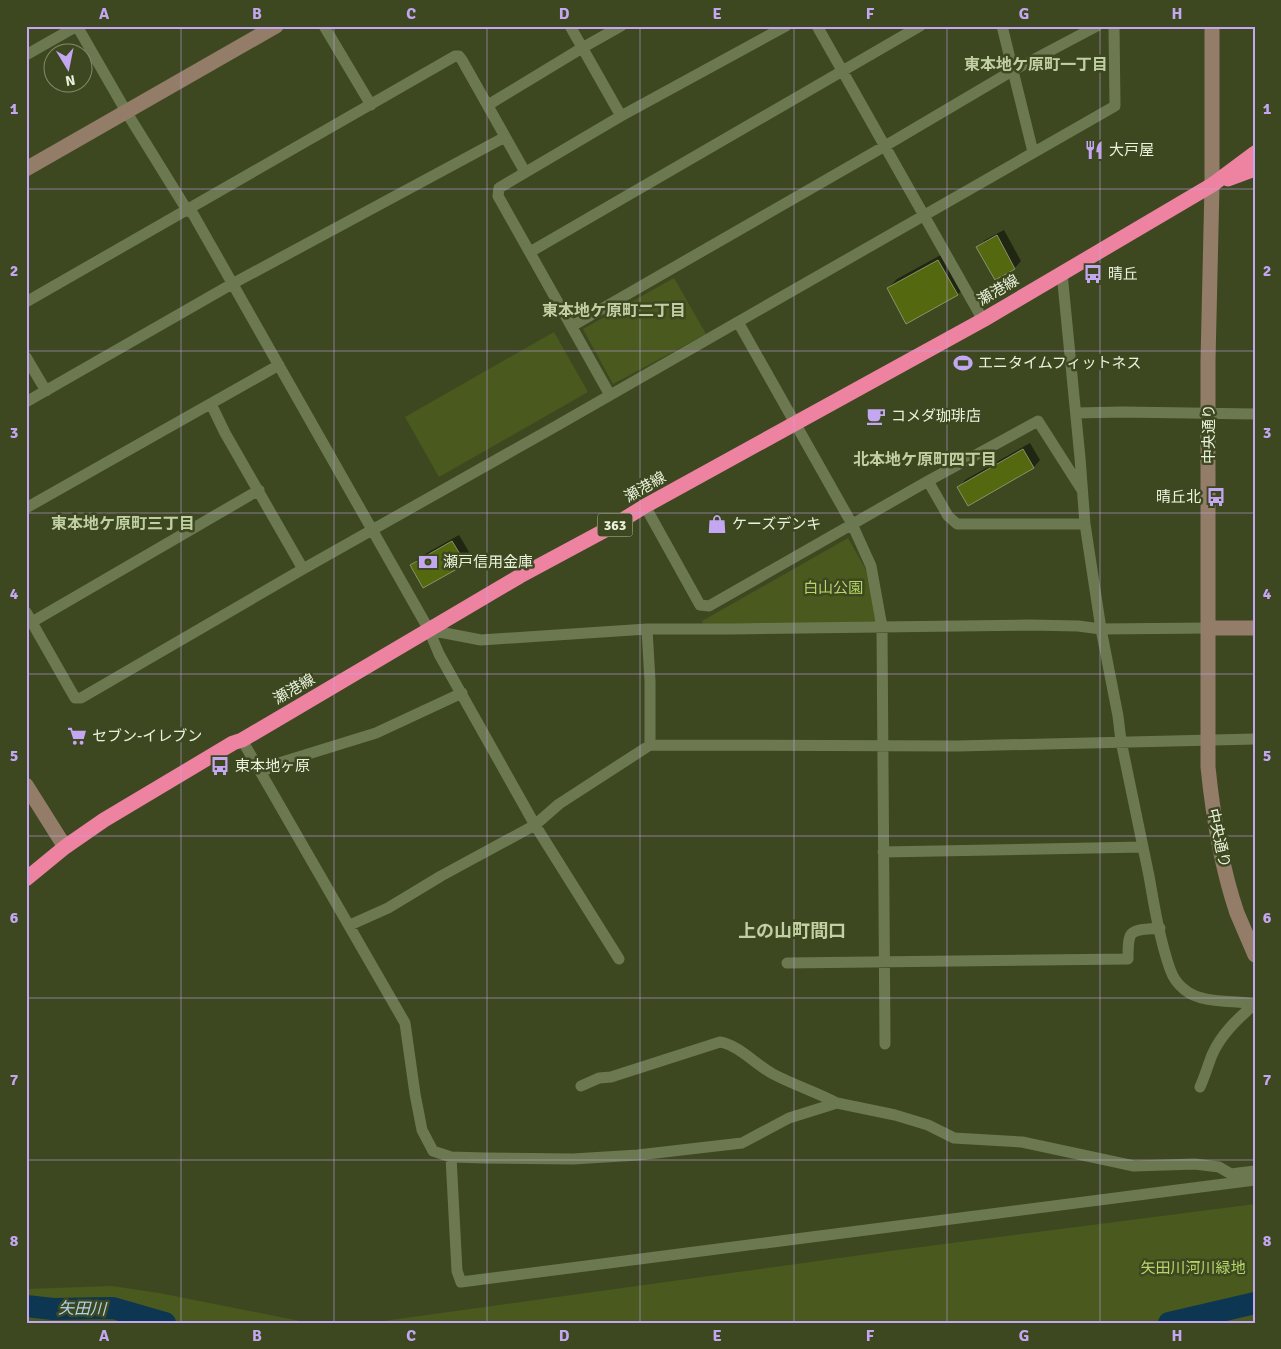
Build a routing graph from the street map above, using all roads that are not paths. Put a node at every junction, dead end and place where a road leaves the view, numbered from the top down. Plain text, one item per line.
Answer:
1 (276, 26) edge
2 (324, 26) edge
3 (570, 26) edge
4 (621, 26) edge
5 (786, 26) edge
6 (818, 26) edge
7 (920, 26) edge
8 (1002, 26) edge
9 (1097, 26) edge
10 (1114, 26) edge
11 (1212, 26) edge
12 (582, 48) junction
13 (26, 55) edge
14 (843, 70) junction
15 (1012, 71) junction
16 (372, 104) junction
17 (488, 105) junction
18 (127, 113) junction
19 (621, 116) junction
20 (506, 137) junction
21 (886, 146) junction
22 (1033, 152) junction
23 (1255, 153) edge
24 (26, 169) edge
25 (1255, 169) edge
26 (525, 172) junction
27 (1212, 185) junction
28 (187, 210) junction
29 (924, 215) junction
30 (530, 252) junction
31 (1062, 273) junction
32 (232, 284) junction
33 (26, 302) edge
34 (983, 320) junction
35 (738, 322) junction
36 (572, 326) junction
37 (26, 357) edge
38 (279, 365) junction
39 (46, 391) junction
40 (610, 395) junction
41 (26, 402) edge
42 (211, 404) junction
43 (1209, 412) junction
44 (1076, 413) junction
45 (1255, 414) edge
46 (795, 423) junction
47 (928, 481) junction
48 (259, 490) junction
49 (1083, 492) junction
50 (645, 506) junction
51 (26, 508) edge
52 (852, 524) junction
53 (1085, 524) junction
54 (371, 530) junction
55 (302, 568) junction
56 (29, 617) edge
57 (882, 627) junction
58 (1209, 628) junction
59 (1255, 628) edge
60 (646, 629) junction
61 (1101, 629) junction
62 (429, 630) junction
63 (462, 693) junction
64 (1208, 739) junction
65 (1255, 739) edge
66 (242, 740) junction
67 (1121, 741) junction
68 (650, 745) junction
69 (882, 746) junction
70 (261, 772) junction
71 (28, 793) edge
72 (535, 825) junction
73 (65, 847) junction
74 (1143, 847) junction
75 (883, 852) junction
76 (26, 879) edge
77 (350, 925) junction
78 (1160, 928) junction
79 (1255, 956) edge
80 (619, 960) dead end
81 (885, 962) junction
82 (787, 963) dead end
83 (1255, 1004) edge
84 (885, 1044) dead end
85 (581, 1086) dead end
86 (1200, 1087) dead end
87 (837, 1104) junction
88 (452, 1158) junction
89 (1255, 1171) edge
90 (1255, 1180) edge

1 - 18 street
2 - 16 street
3 - 12 street
4 - 12 street
5 - 19 street
6 - 14 street
7 - 14 street
8 - 15 street
9 - 15 street
10 - 22 street
11 - 27 street, 中央通り
12 - 17 street
12 - 19 street
13 - 18 street
14 - 21 street
14 - 30 street
15 - 21 street
15 - 22 street
16 - 17 street
16 - 28 street
17 - 20 street
18 - 24 street
18 - 28 street
19 - 26 street
20 - 26 street
20 - 32 street
21 - 29 street
21 - 36 street
22 - 29 street
23 - 27 highway, 瀬港線 / 363
25 - 27 highway, 瀬港線 / 363
26 - 30 street
27 - 31 highway, 瀬港線 / 363
27 - 43 street, 中央通り
28 - 32 street
28 - 33 street
29 - 34 street
29 - 35 street
30 - 36 street
31 - 34 highway, 瀬港線 / 363
31 - 44 street
32 - 38 street
32 - 39 street
34 - 46 highway, 瀬港線 / 363
35 - 40 street
35 - 46 street
36 - 40 street
37 - 39 street
38 - 42 street
38 - 54 street
39 - 41 street
40 - 54 street
42 - 48 street
42 - 51 street
43 - 44 street
43 - 45 street
43 - 58 street, 中央通り
44 - 49 street
46 - 50 highway, 瀬港線 / 363
46 - 52 street
47 - 49 street
47 - 52 street
47 - 53 street
48 - 55 street
48 - 56 street
49 - 53 street
50 - 52 street
50 - 62 highway, 瀬港線 / 363
52 - 57 street
53 - 61 street
54 - 55 street
54 - 62 street
55 - 56 street
57 - 60 street
57 - 61 street
57 - 69 street
58 - 59 street
58 - 61 street
58 - 64 street, 中央通り
60 - 62 street
60 - 68 street
61 - 67 street
62 - 63 street
62 - 66 highway, 瀬港線 / 363
63 - 70 street
63 - 72 street
64 - 65 street
64 - 67 street
64 - 79 street, 中央通り
66 - 70 street
66 - 73 highway, 瀬港線 / 363
67 - 69 street
67 - 74 street
68 - 69 street
68 - 72 street
69 - 75 street
70 - 77 street
71 - 73 street
72 - 77 street
72 - 80 street
73 - 76 highway, 瀬港線 / 363
74 - 75 street
74 - 78 street
75 - 81 street
77 - 88 street
78 - 81 street
78 - 83 street
81 - 82 street
81 - 84 street
83 - 86 street
85 - 87 street
87 - 88 street
87 - 89 street
88 - 90 street

